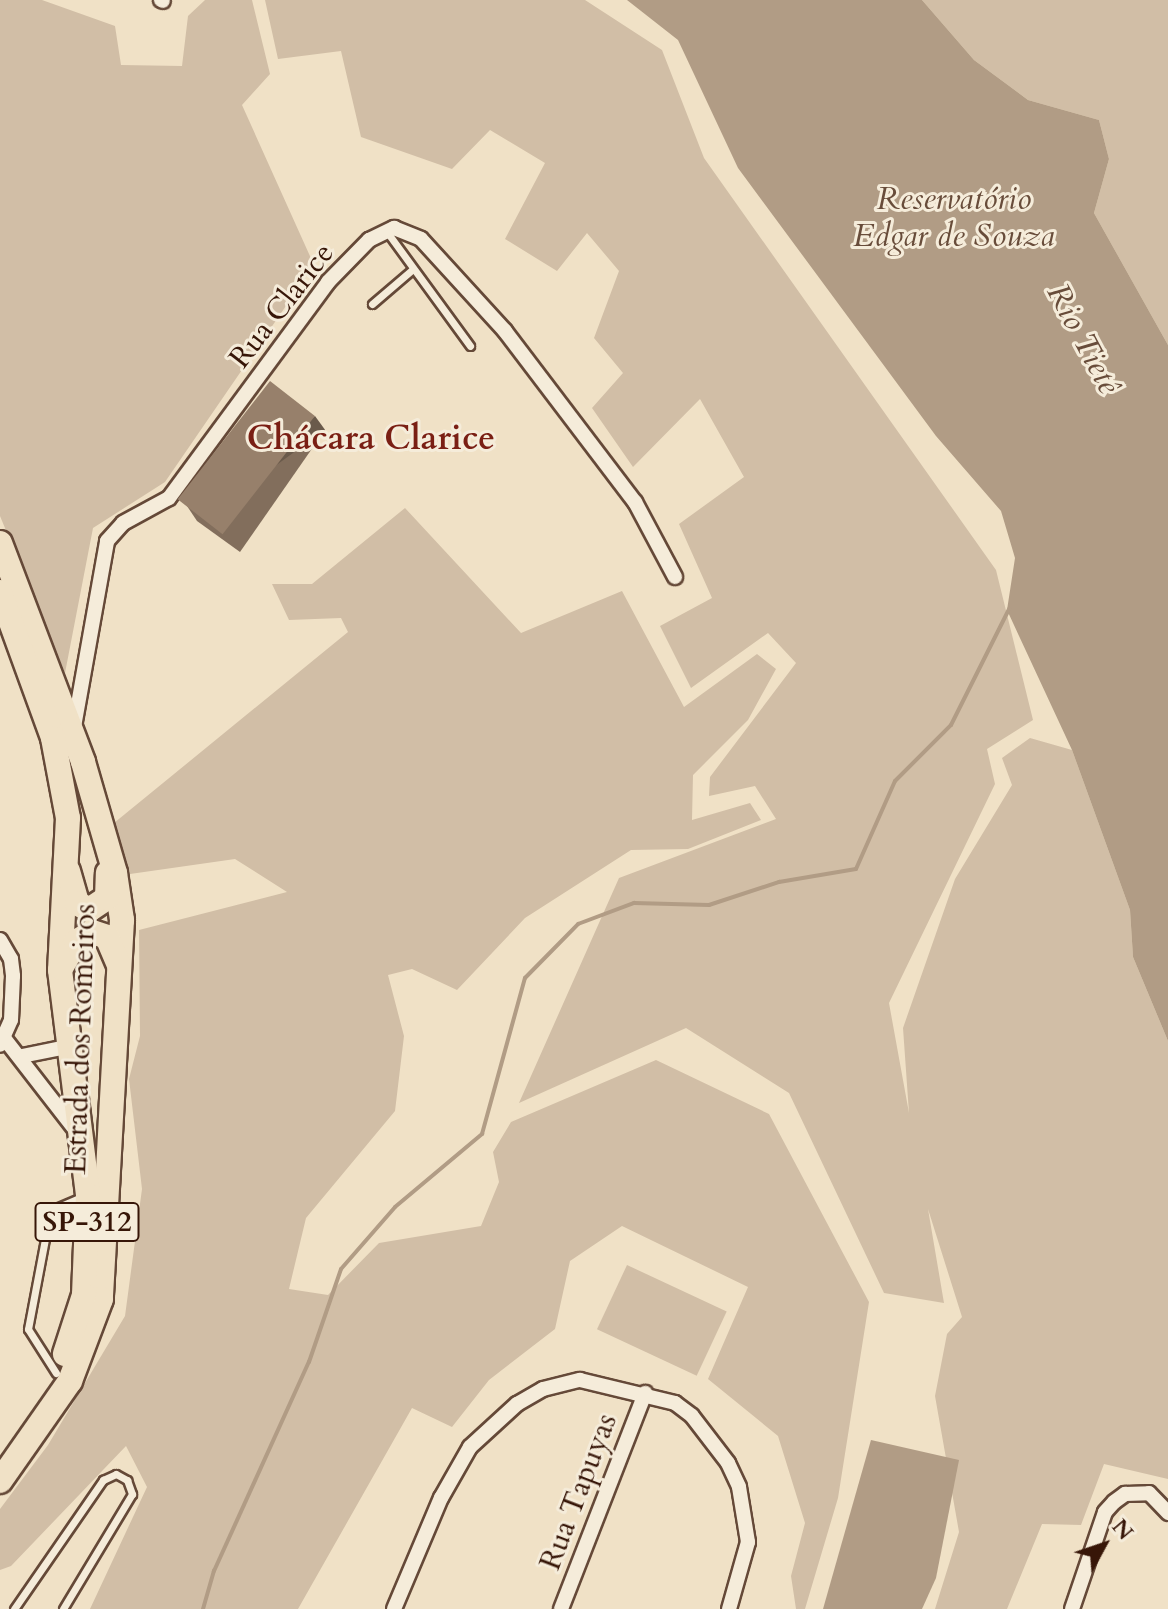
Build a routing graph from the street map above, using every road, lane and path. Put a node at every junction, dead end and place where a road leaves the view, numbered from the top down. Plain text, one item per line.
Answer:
1 (385, 231) junction
2 (413, 269) junction
3 (372, 304) dead end
4 (470, 346) dead end
5 (0, 543) edge
6 (675, 577) dead end
7 (0, 592) edge
8 (73, 732) junction
9 (108, 851) junction
10 (66, 861) junction
11 (0, 940) edge
12 (60, 970) junction
13 (121, 971) junction
14 (2, 1041) edge
15 (67, 1047) junction
16 (22, 1056) junction
17 (82, 1139) junction
18 (88, 1195) junction
19 (56, 1373) junction
20 (645, 1393) junction
21 (0, 1452) edge
22 (0, 1481) edge
23 (1168, 1513) edge
24 (14, 1609) edge
25 (63, 1609) edge
26 (394, 1609) edge
27 (561, 1609) edge
28 (729, 1609) edge
29 (1072, 1609) edge

1 - 2 lane
1 - 6 street
1 - 8 street, Rua Clarice
2 - 3 lane
2 - 4 lane
5 - 8 main road, Estrada dos Romeiros / SP-312
7 - 10 main road, Estrada dos Romeiros / SP-312
8 - 9 main road, Estrada dos Romeiros / SP-312
9 - 10 main road
9 - 13 main road, Estrada dos Romeiros / SP-312
10 - 12 main road, Estrada dos Romeiros / SP-312
11 - 14 street
12 - 13 main road
12 - 15 main road, Estrada dos Romeiros / SP-312
13 - 22 main road, Estrada dos Romeiros / SP-312
14 - 16 street
15 - 16 street
15 - 17 main road, Estrada dos Romeiros / SP-312
16 - 17 street
17 - 18 main road, Estrada dos Romeiros / SP-312
18 - 19 main road, Estrada dos Romeiros / SP-312
18 - 19 lane
19 - 21 main road, Estrada dos Romeiros / SP-312
20 - 26 street
20 - 27 street, Rua Tapuyas
20 - 28 street
23 - 29 street
24 - 25 lane

